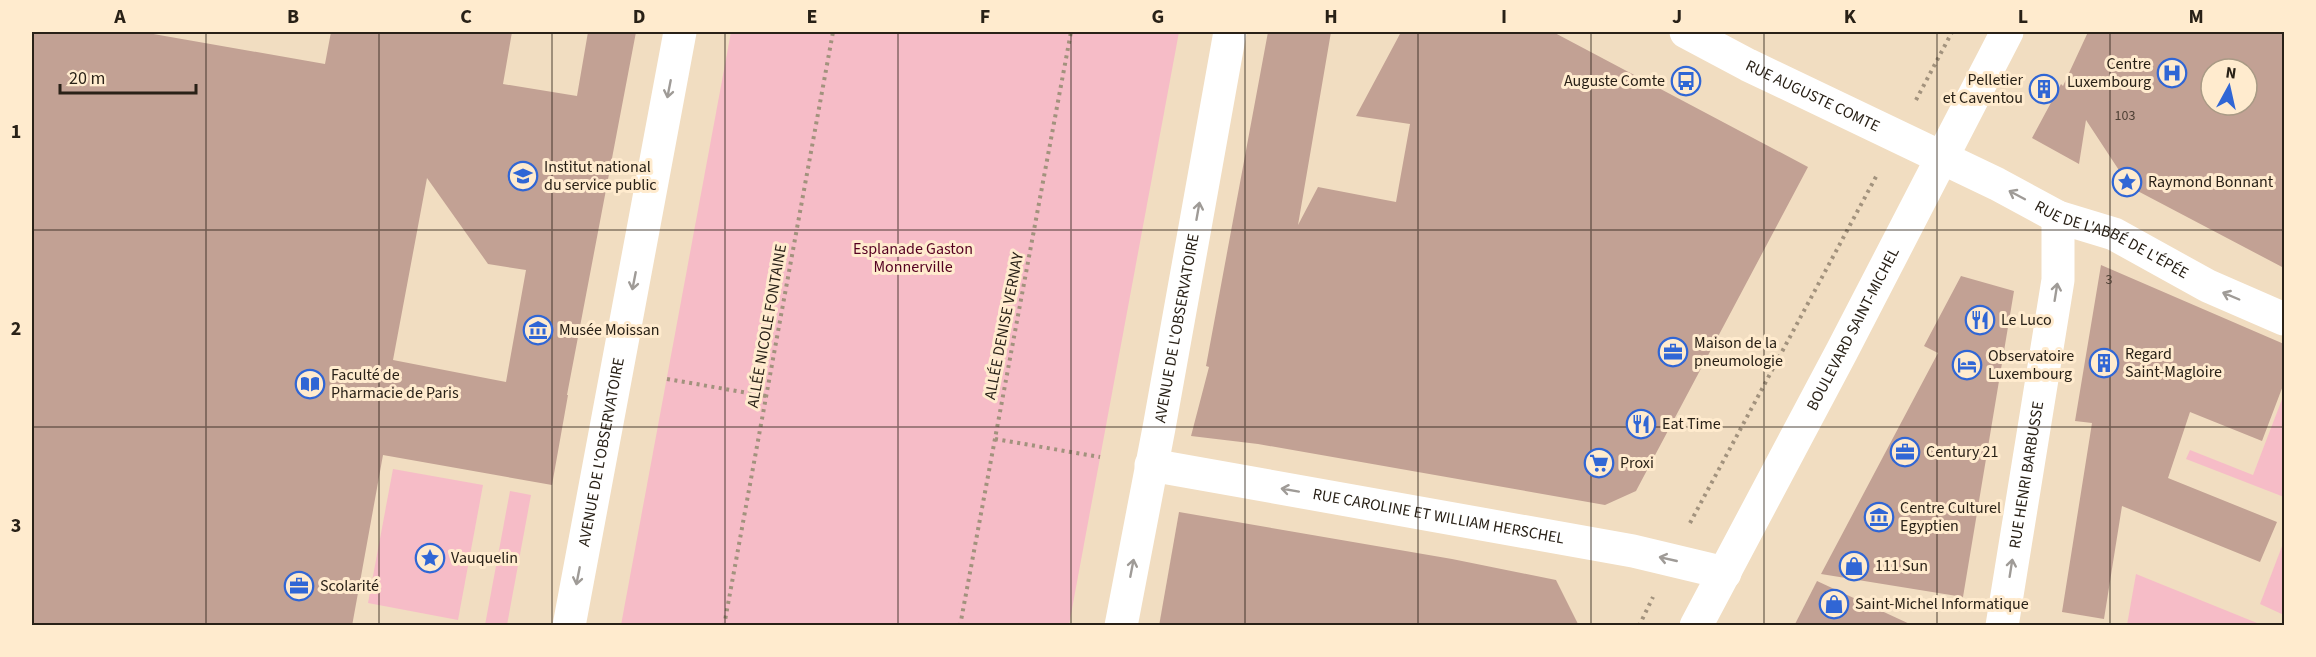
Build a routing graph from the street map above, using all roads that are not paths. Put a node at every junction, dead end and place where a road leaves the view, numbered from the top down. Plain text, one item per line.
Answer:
1 (680, 32) edge
2 (1230, 32) edge
3 (1686, 32) edge
4 (2007, 32) edge
5 (1942, 158) junction
6 (2058, 217) junction
7 (2284, 319) edge
8 (1151, 465) junction
9 (1725, 573) junction
10 (569, 626) edge
11 (1121, 626) edge
12 (1696, 626) edge
13 (2002, 626) edge

1 -> 10 street, AVENUE DE L'OBSERVATOIRE
8 -> 2 street, AVENUE DE L'OBSERVATOIRE
3 - 5 street, RUE AUGUSTE COMTE
4 - 5 street, BOULEVARD SAINT-MICHEL
6 -> 5 street, RUE DE L'ABBÉ DE L'ÉPÉE
5 - 9 street, BOULEVARD SAINT-MICHEL
7 -> 6 street, RUE DE L'ABBÉ DE L'ÉPÉE
13 -> 6 street, RUE HENRI BARBUSSE
9 -> 8 street, RUE CAROLINE ET WILLIAM HERSCHEL
11 -> 8 street, AVENUE DE L'OBSERVATOIRE
9 - 12 street, BOULEVARD SAINT-MICHEL

